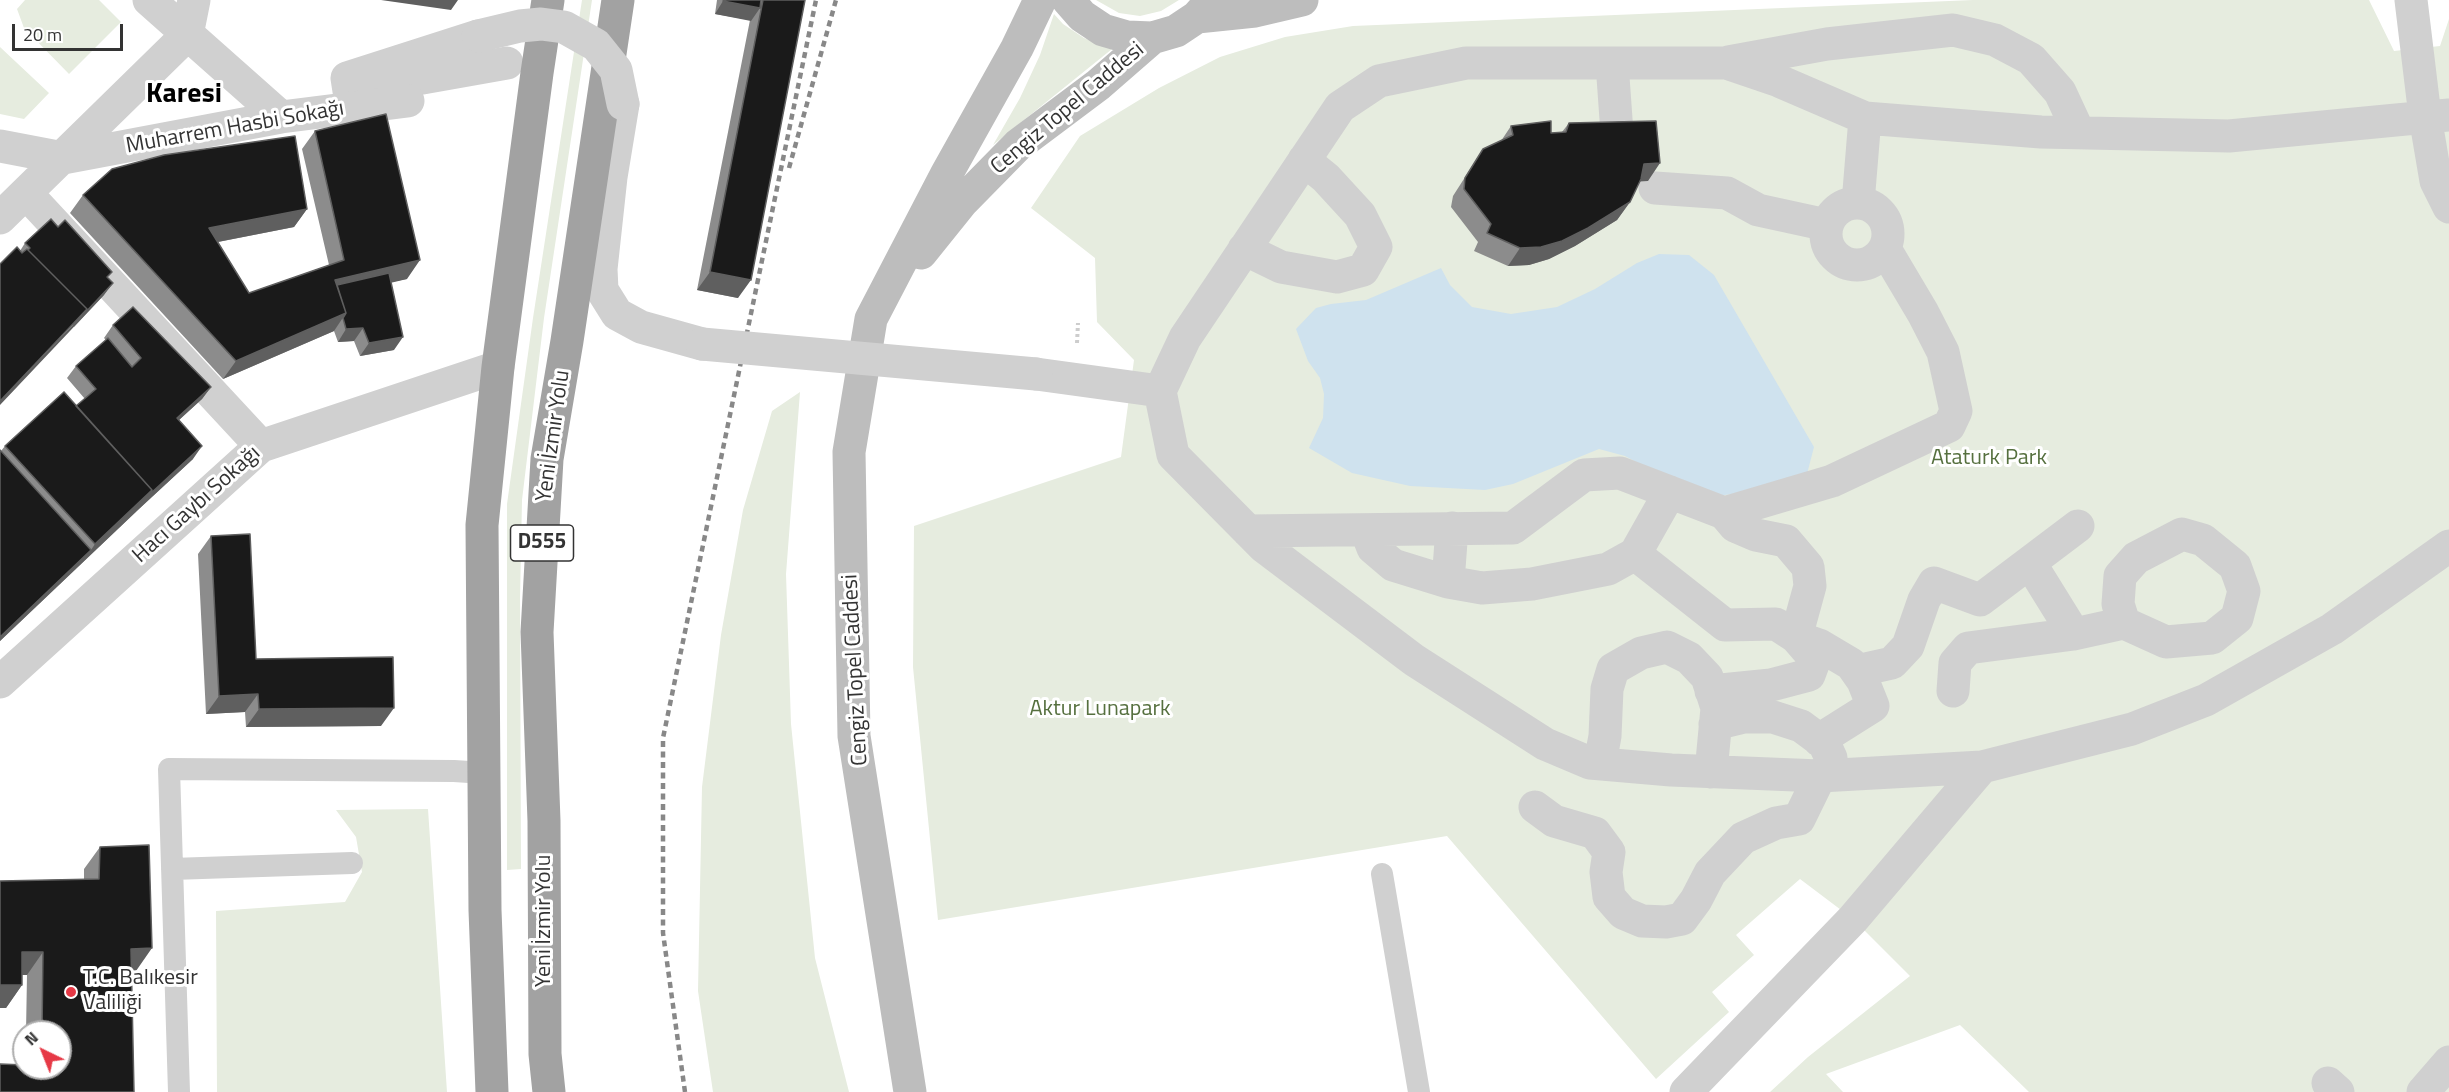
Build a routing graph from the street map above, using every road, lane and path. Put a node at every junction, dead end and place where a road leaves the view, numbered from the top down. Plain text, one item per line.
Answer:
1 (149, 0) edge
2 (194, 0) edge
3 (548, 0) edge
4 (618, 0) edge
5 (1040, 0) edge
6 (1068, 0) edge
7 (1302, 0) edge
8 (2411, 0) edge
9 (1205, 9) edge
10 (187, 35) junction
11 (1152, 38) junction
12 (507, 63) dead end
13 (1612, 63) junction
14 (1726, 63) junction
15 (408, 101) dead end
16 (2437, 116) edge
17 (281, 117) junction
18 (1865, 118) junction
19 (1617, 133) edge
20 (2079, 133) junction
21 (0, 146) edge
22 (63, 158) junction
23 (1304, 160) junction
24 (1655, 188) edge
25 (26, 193) junction
26 (1858, 203) junction
27 (2449, 207) edge
28 (0, 218) edge
29 (1827, 225) junction
30 (1244, 249) junction
31 (1885, 249) junction
32 (871, 319) junction
33 (498, 367) junction
34 (1160, 391) junction
35 (261, 446) junction
36 (1670, 492) junction
37 (1724, 513) junction
38 (2078, 526) dead end
39 (1452, 528) junction
40 (1366, 530) junction
41 (1248, 531) junction
42 (2449, 546) edge
43 (1635, 554) junction
44 (2030, 563) junction
45 (1449, 582) junction
46 (2124, 622) dead end
47 (1725, 625) junction
48 (2074, 634) junction
49 (1796, 637) junction
50 (1678, 652) junction
51 (1856, 671) junction
52 (0, 682) edge
53 (1711, 691) junction
54 (1953, 691) dead end
55 (1715, 724) junction
56 (1819, 740) junction
57 (1600, 763) junction
58 (1982, 767) junction
59 (1711, 772) junction
60 (484, 773) junction
61 (1829, 776) junction
62 (1535, 807) dead end
63 (352, 863) dead end
64 (172, 868) junction
65 (1382, 874) dead end
66 (2449, 1062) edge
67 (179, 1092) edge
68 (492, 1092) edge
69 (549, 1092) edge
70 (910, 1092) edge
71 (1419, 1092) edge
72 (1686, 1092) edge
73 (2423, 1092) edge

1 - 10 street
2 - 10 street
3 - 33 highway, D555
4 - 69 highway, Yeni İzmir Yolu / D555
5 - 32 main road, Cengiz Topel Caddesi
6 - 11 main road, Cengiz Topel Caddesi
7 - 9 main road, Cengiz Topel Caddesi
8 - 16 street
9 - 11 main road, Cengiz Topel Caddesi
10 - 17 street
10 - 22 street
11 - 32 main road, Cengiz Topel Caddesi
12 - 34 street, bridge
13 - 14 street
13 - 19 street
13 - 23 street
14 - 18 street
14 - 20 street
15 - 17 street, Muharrem Hasbi Sokağı
16 - 20 street
16 - 27 street
17 - 22 street, Muharrem Hasbi Sokağı
18 - 20 street
18 - 26 street
21 - 22 street
22 - 25 street
23 - 30 street
23 - 30 street
24 - 29 street
25 - 28 street
25 - 35 street
26 - 29 street
26 - 31 street
29 - 31 street
30 - 34 street
31 - 37 street
32 - 70 main road, Cengiz Topel Caddesi
33 - 35 street, Hacı Gaybı Sokağı
33 - 60 highway, D555
34 - 41 street
35 - 52 street, Hacı Gaybı Sokağı
36 - 37 street
36 - 39 street
36 - 43 street
37 - 49 street
38 - 44 street
39 - 40 street
39 - 45 street
40 - 41 street
40 - 45 street
41 - 57 street
42 - 58 street
43 - 45 street
43 - 47 street
44 - 48 street
44 - 51 street
46 - 48 street
47 - 49 street
47 - 50 street
48 - 54 street
49 - 51 street
49 - 53 street
50 - 53 street
50 - 57 street
51 - 56 street
53 - 55 street
55 - 56 street
55 - 59 street
56 - 61 street
57 - 59 street
58 - 61 street
58 - 72 street
59 - 61 street
60 - 64 lane
60 - 68 highway, D555
61 - 62 street
63 - 64 lane
64 - 67 lane
65 - 71 lane
66 - 73 street

